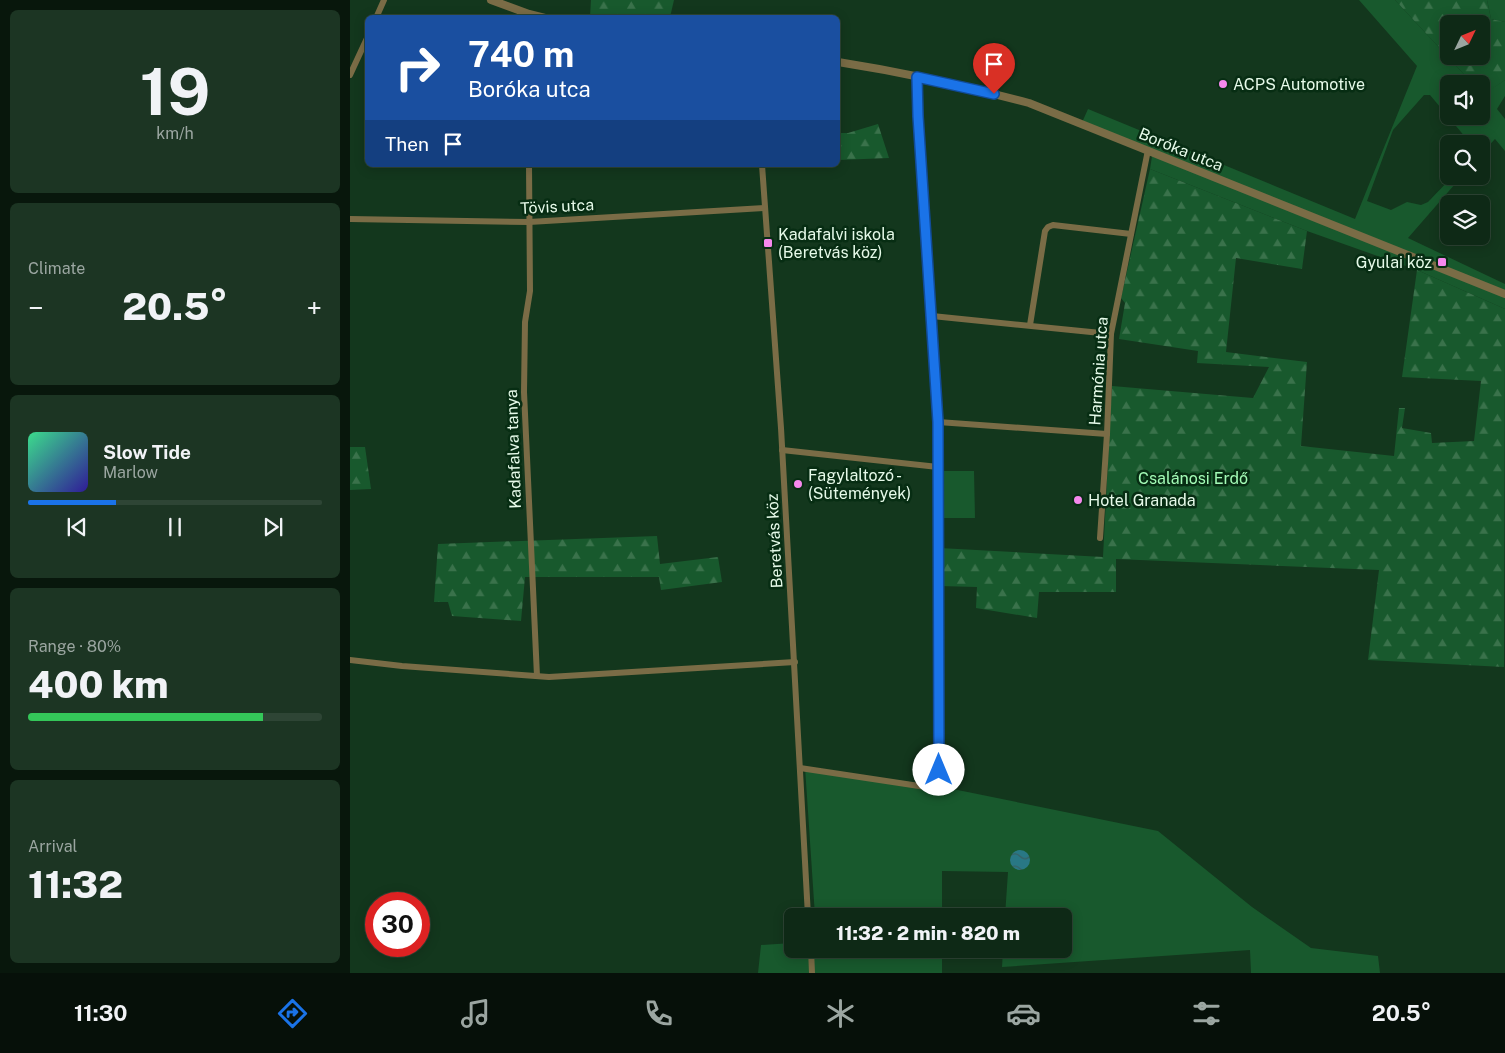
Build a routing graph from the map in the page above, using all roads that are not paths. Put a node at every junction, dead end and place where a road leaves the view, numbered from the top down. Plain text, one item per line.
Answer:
1 (384, 0) edge
2 (491, 0) edge
3 (377, 15) edge
4 (527, 15) edge
5 (365, 42) edge
6 (840, 62) edge
7 (350, 75) edge
8 (917, 77) junction
9 (1148, 150) junction
10 (529, 167) edge
11 (762, 167) edge
12 (765, 208) junction
13 (350, 219) edge
14 (529, 222) junction
15 (1131, 234) junction
16 (1505, 294) edge
17 (932, 316) junction
18 (1030, 325) junction
19 (1111, 334) junction
20 (938, 422) junction
21 (1107, 434) junction
22 (782, 450) junction
23 (938, 467) junction
24 (1100, 538) dead end
25 (350, 660) edge
26 (795, 662) junction
27 (537, 676) junction
28 (800, 768) junction
29 (808, 908) edge
30 (811, 958) edge
31 (812, 973) edge

1 - 3 street
2 - 4 street
5 - 7 street
6 - 8 street, Boróka utca
8 - 9 street, Boróka utca
8 - 17 street
9 - 15 street, Harmónia utca
9 - 16 street, Boróka utca
10 - 14 street, Kadafalva tanya
11 - 12 street, Beretvás köz
12 - 14 street, Tövis utca
12 - 22 street, Beretvás köz
13 - 14 street, Tövis utca
14 - 27 street, Kadafalva tanya
15 - 18 street
15 - 19 street, Harmónia utca
17 - 18 street
17 - 20 street
18 - 19 street
19 - 21 street, Harmónia utca
20 - 21 street
20 - 23 street
21 - 24 street, Harmónia utca
22 - 23 street
22 - 26 street, Beretvás köz
23 - 28 street
25 - 27 street
26 - 27 street
26 - 28 street, Beretvás köz
28 - 29 street, Beretvás köz
30 - 31 street

